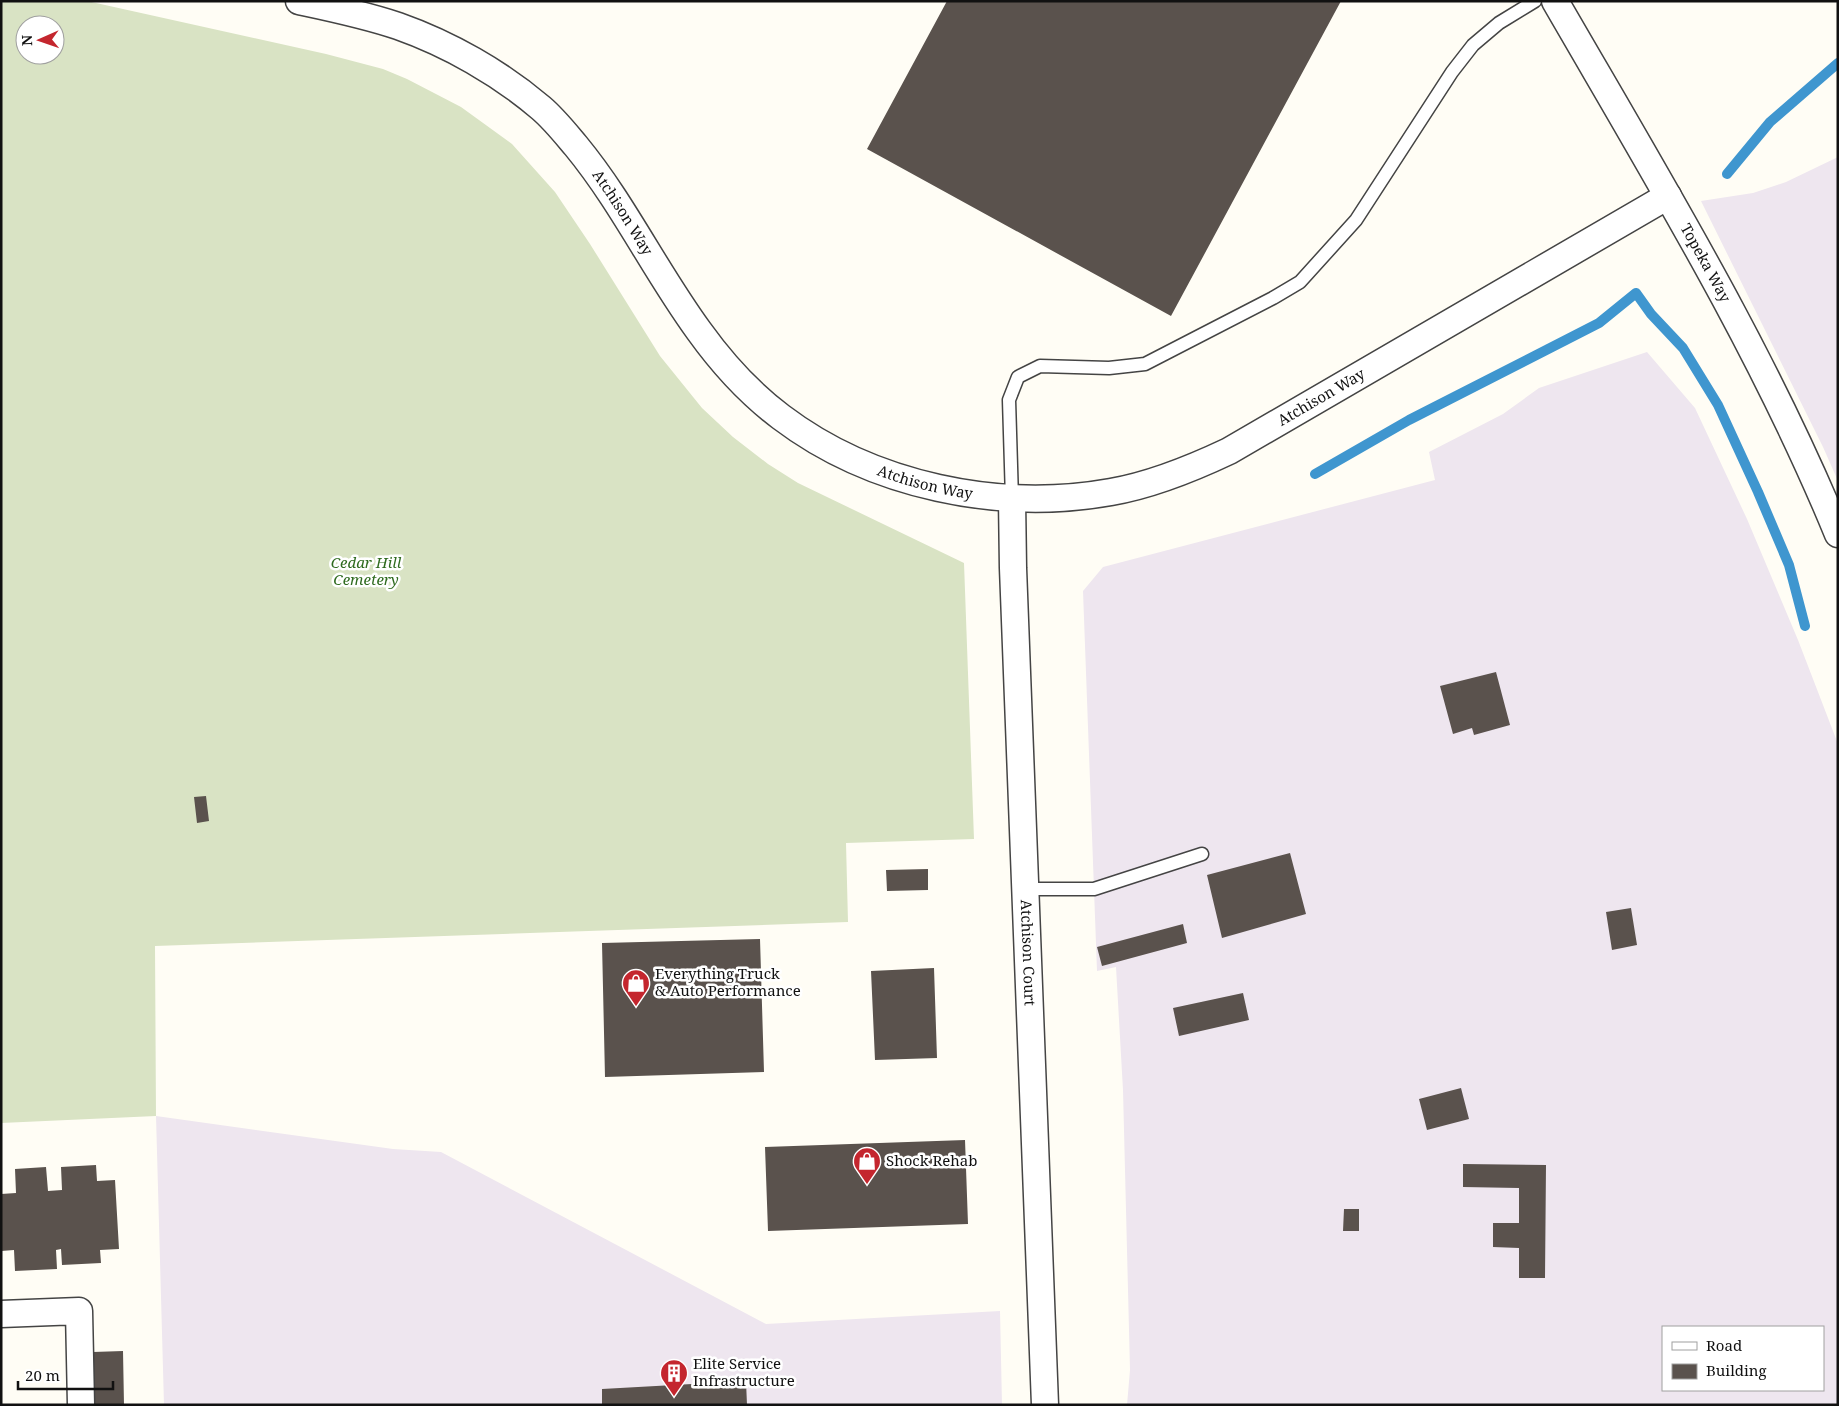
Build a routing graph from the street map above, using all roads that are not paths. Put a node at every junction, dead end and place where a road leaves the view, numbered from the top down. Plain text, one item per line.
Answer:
1 (299, 1) edge
2 (1535, 1) edge
3 (1555, 1) edge
4 (1668, 196) junction
5 (1012, 499) junction
6 (1838, 534) edge
7 (1202, 854) dead end
8 (1025, 889) junction
9 (1, 1314) edge
10 (81, 1405) edge
11 (1045, 1405) edge

1 - 5 street, Atchison Way
2 - 5 lane
3 - 4 street, Topeka Way
4 - 5 street, Atchison Way
4 - 6 street, Topeka Way
5 - 8 street, Atchison Court
7 - 8 lane
8 - 11 street, Atchison Court
9 - 10 street

